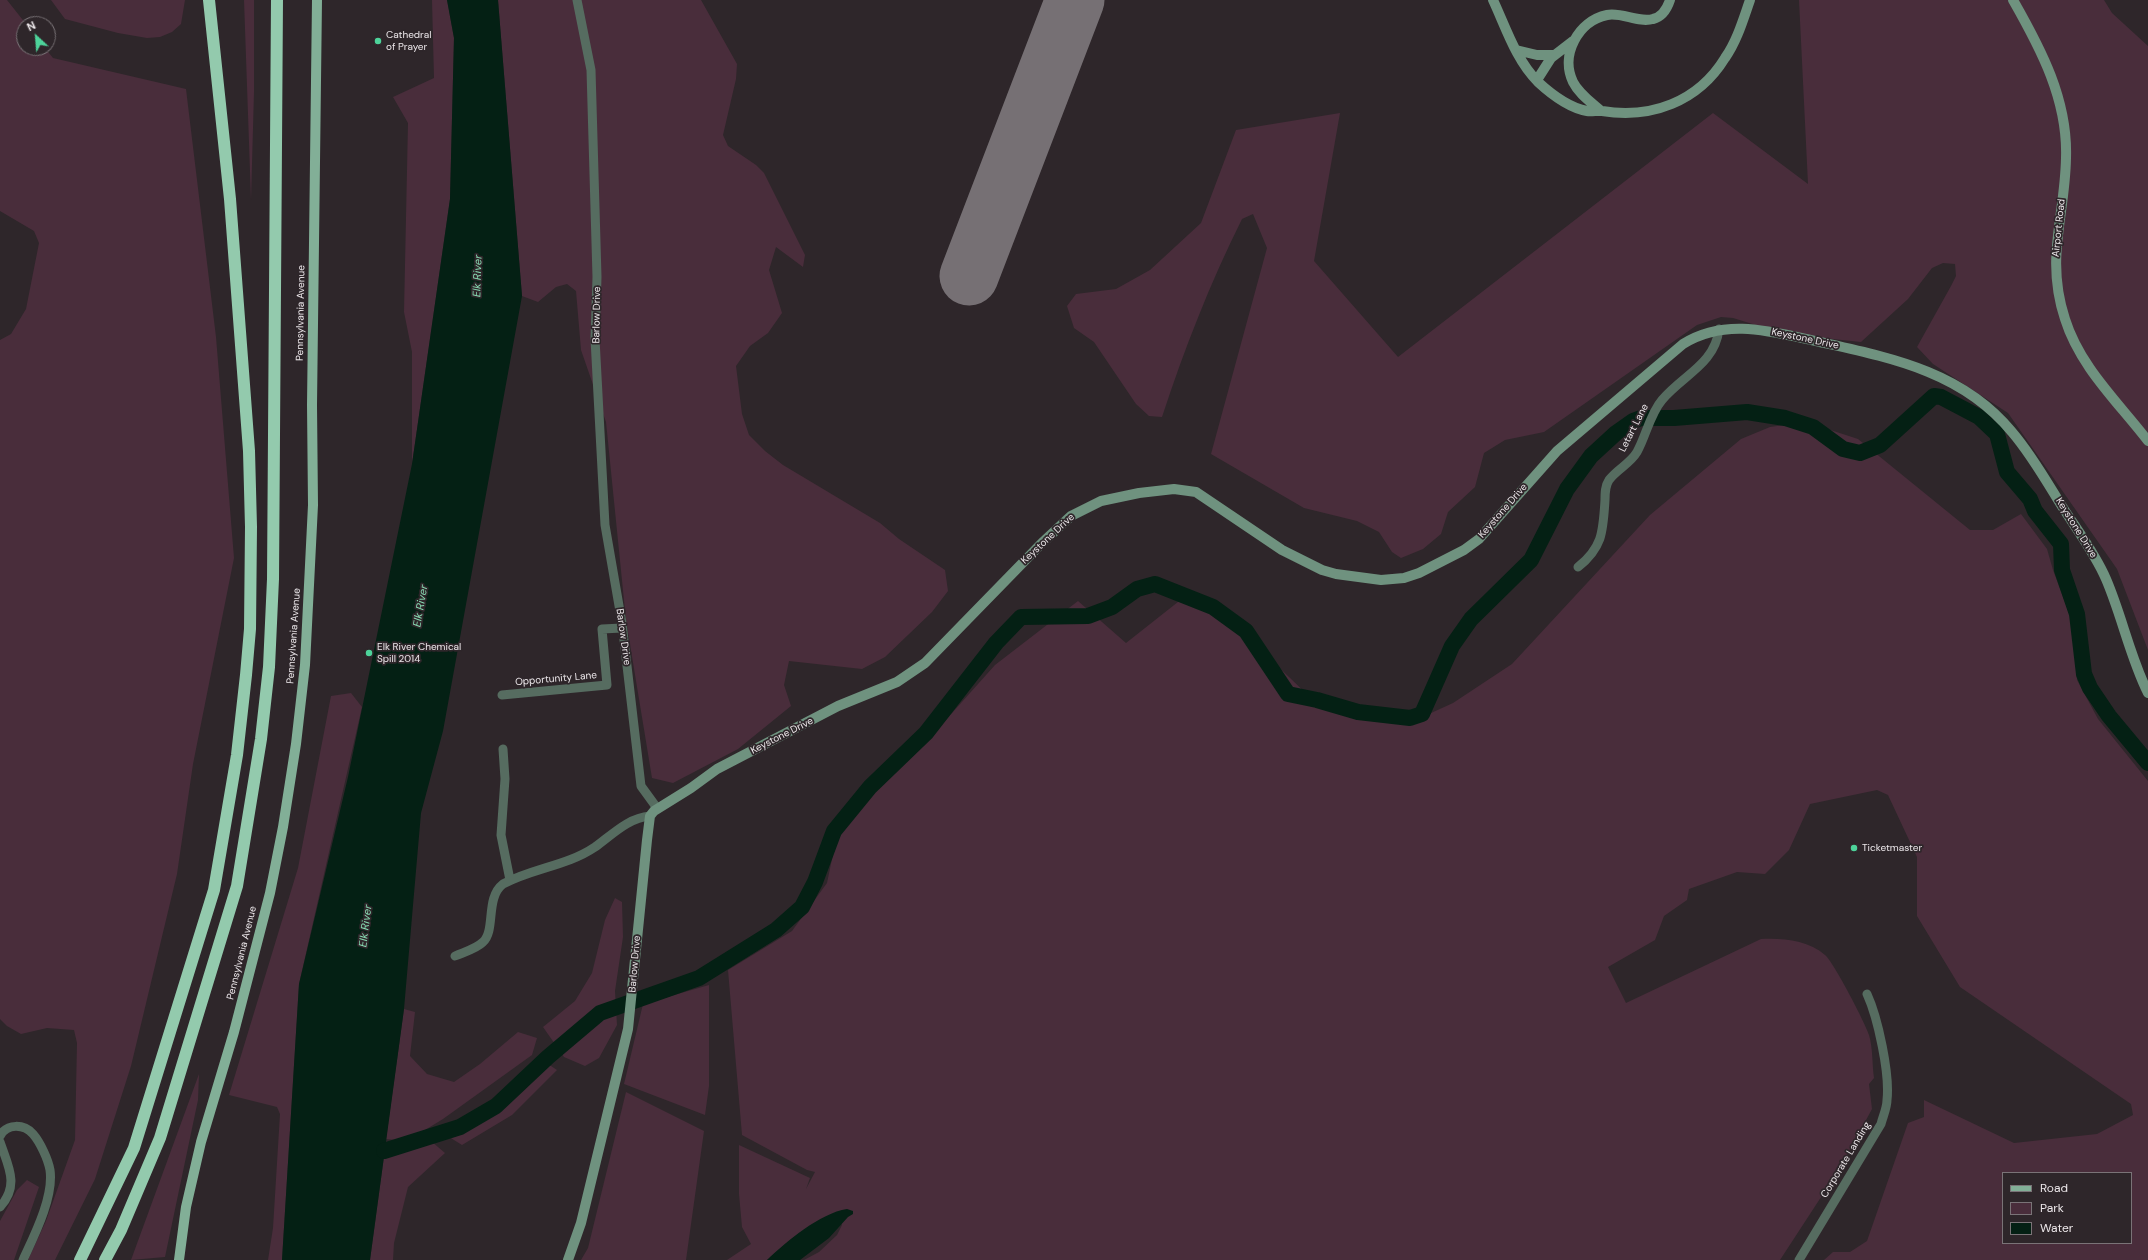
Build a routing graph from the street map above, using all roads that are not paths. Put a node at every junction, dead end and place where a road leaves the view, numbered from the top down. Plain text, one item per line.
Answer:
1 (210, 0) edge
2 (277, 0) edge
3 (316, 0) edge
4 (577, 0) edge
5 (1493, 0) edge
6 (1670, 0) edge
7 (1750, 0) edge
8 (2013, 0) edge
9 (1573, 41) junction
10 (1516, 50) junction
11 (1555, 55) junction
12 (1537, 80) junction
13 (1601, 111) junction
14 (1719, 329) junction
15 (2148, 441) edge
16 (1578, 567) dead end
17 (622, 628) junction
18 (2148, 693) edge
19 (502, 695) dead end
20 (503, 749) dead end
21 (654, 812) junction
22 (510, 880) junction
23 (455, 956) dead end
24 (1867, 994) dead end
25 (0, 1136) edge
26 (0, 1142) edge
27 (0, 1207) edge
28 (23, 1260) edge
29 (80, 1260) edge
30 (106, 1260) edge
31 (179, 1260) edge
32 (568, 1260) edge
33 (1799, 1260) edge

1 - 29 highway
2 - 30 highway
3 - 31 main road, Pennsylvania Avenue
4 - 17 street, Barlow Drive
5 - 10 street
6 - 9 street
7 - 13 street
8 - 15 street, Airport Road
9 - 11 street
9 - 13 street
10 - 11 street
10 - 12 street
11 - 12 street
12 - 13 street
14 - 16 street, Letart Lane
14 - 18 street, Keystone Drive
14 - 21 street, Keystone Drive
17 - 19 street, Opportunity Lane
17 - 21 street, Barlow Drive
20 - 22 street
21 - 22 street, Keystone Drive
21 - 32 street, Barlow Drive
22 - 23 street
24 - 33 street, Corporate Landing
25 - 28 street
26 - 27 street

